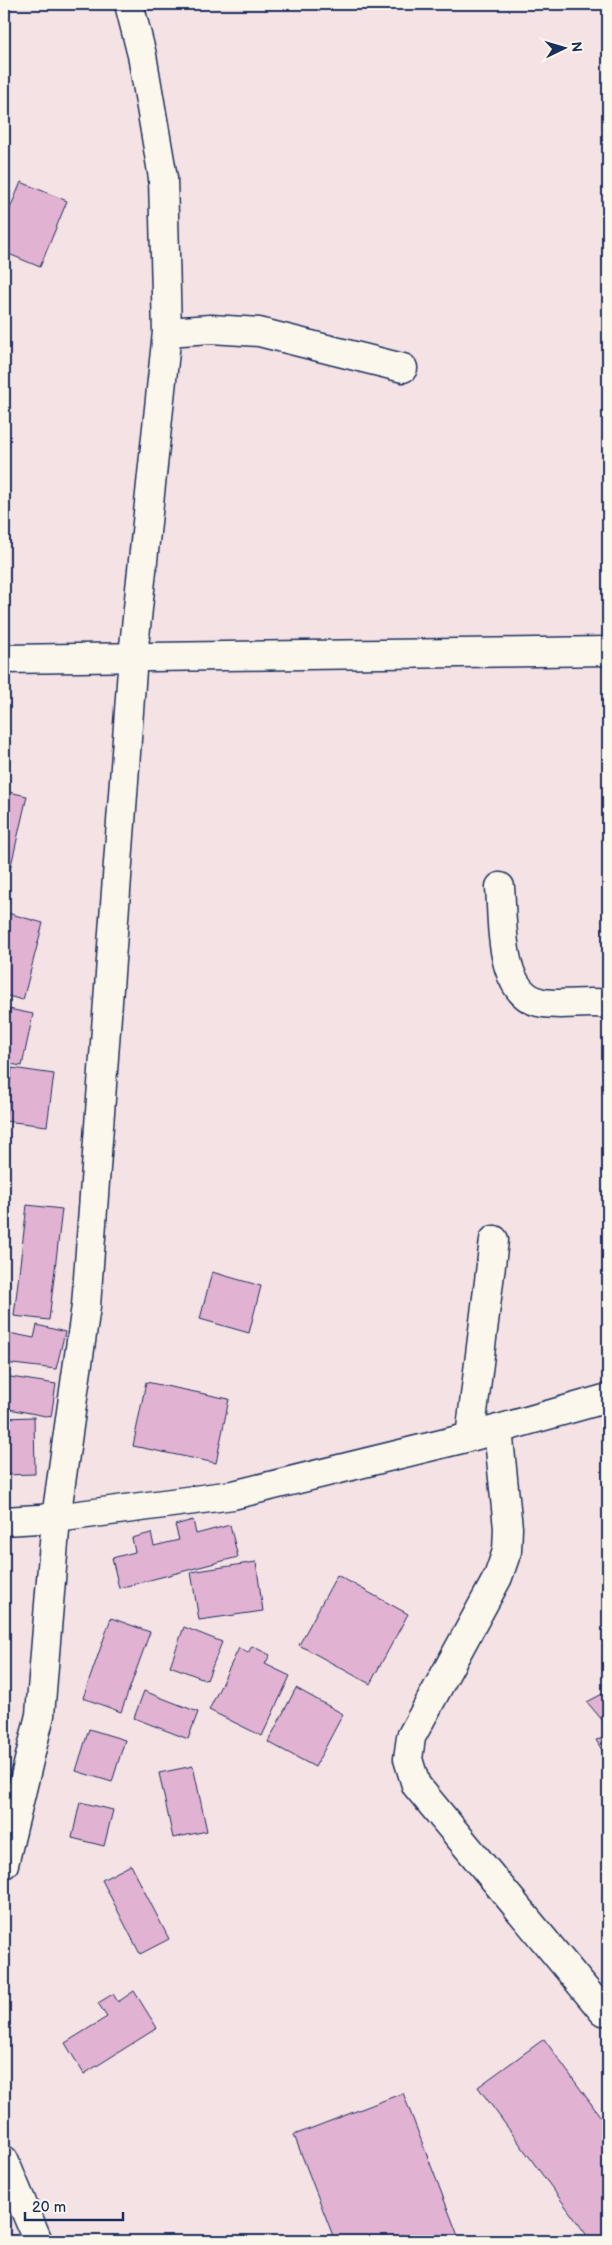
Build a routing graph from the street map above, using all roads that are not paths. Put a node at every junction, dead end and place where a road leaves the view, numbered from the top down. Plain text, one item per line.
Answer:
1 (129, 4) edge
2 (167, 332) junction
3 (403, 368) dead end
4 (608, 651) edge
5 (133, 656) junction
6 (4, 659) edge
7 (500, 887) dead end
8 (608, 1004) edge
9 (494, 1240) dead end
10 (608, 1398) edge
11 (498, 1429) junction
12 (470, 1437) junction
13 (56, 1518) junction
14 (4, 1521) edge
15 (4, 1864) edge
16 (604, 2011) dead end
17 (4, 2160) edge
18 (38, 2241) edge

1 - 2 street
2 - 3 street
2 - 5 street
4 - 5 street
5 - 6 street
5 - 13 street
7 - 8 street
9 - 12 street
10 - 11 street
11 - 12 street
11 - 16 street
12 - 13 street
13 - 14 street
13 - 15 street
17 - 18 street

